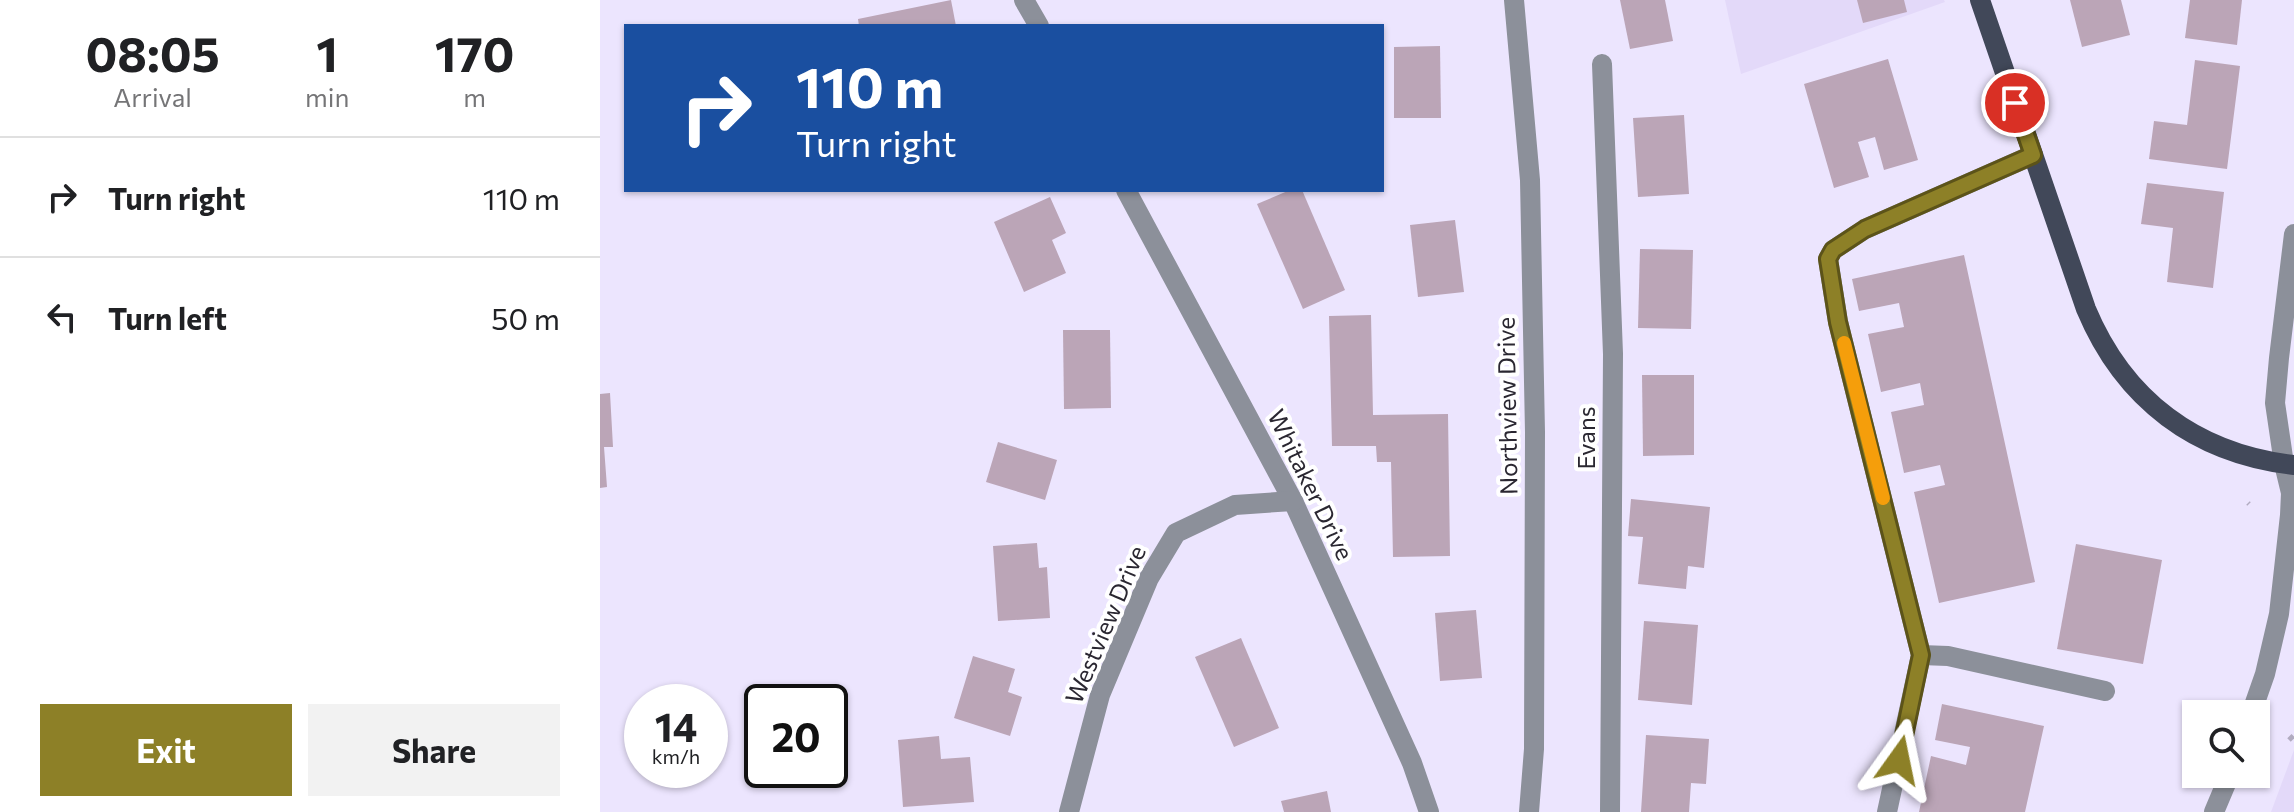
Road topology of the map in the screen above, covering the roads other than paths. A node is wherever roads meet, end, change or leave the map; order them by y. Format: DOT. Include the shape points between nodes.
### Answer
graph roads {
  1 [pos="1024,0"];
  2 [pos="1514,0"];
  3 [pos="1980,0"];
  4 [pos="1038,24"];
  5 [pos="1602,64"];
  6 [pos="2033,155"];
  7 [pos="1127,192"];
  8 [pos="2294,234"];
  9 [pos="2289,464"];
  10 [pos="1293,501"];
  11 [pos="1921,655"];
  12 [pos="2105,691"];
  13 [pos="2256,700"];
  14 [pos="2224,788"];
  15 [pos="1069,812"];
  16 [pos="1429,812"];
  17 [pos="1529,812"];
  18 [pos="1610,812"];
  19 [pos="1887,812"];
  20 [pos="2214,812"];
  1 -- 4 [label="street"];
  2 -- 17 [label="street, Northview Drive" via="1530,180 1535,432 1534,749"];
  3 -- 6 [label="main road"];
  5 -- 18 [label="street, Evans" via="1613,354"];
  6 -- 9 [label="main road" via="2086,309 2113,362 2159,411 2185,430 2227,450"];
  6 -- 11 [label="street" via="1865,229 1828,259 1838,322"];
  7 -- 10 [label="street, Whitaker Drive"];
  8 -- 9 [label="street" via="2275,403"];
  9 -- 13 [label="street" via="2291,504 2279,614"];
  10 -- 15 [label="street, Westview Drive" via="1235,505 1176,533 1149,578 1100,695"];
  10 -- 16 [label="street, Whitaker Drive" via="1412,763"];
  11 -- 12 [label="street" via="1948,656"];
  11 -- 19 [label="street"];
  14 -- 20 [label="street"];
}
